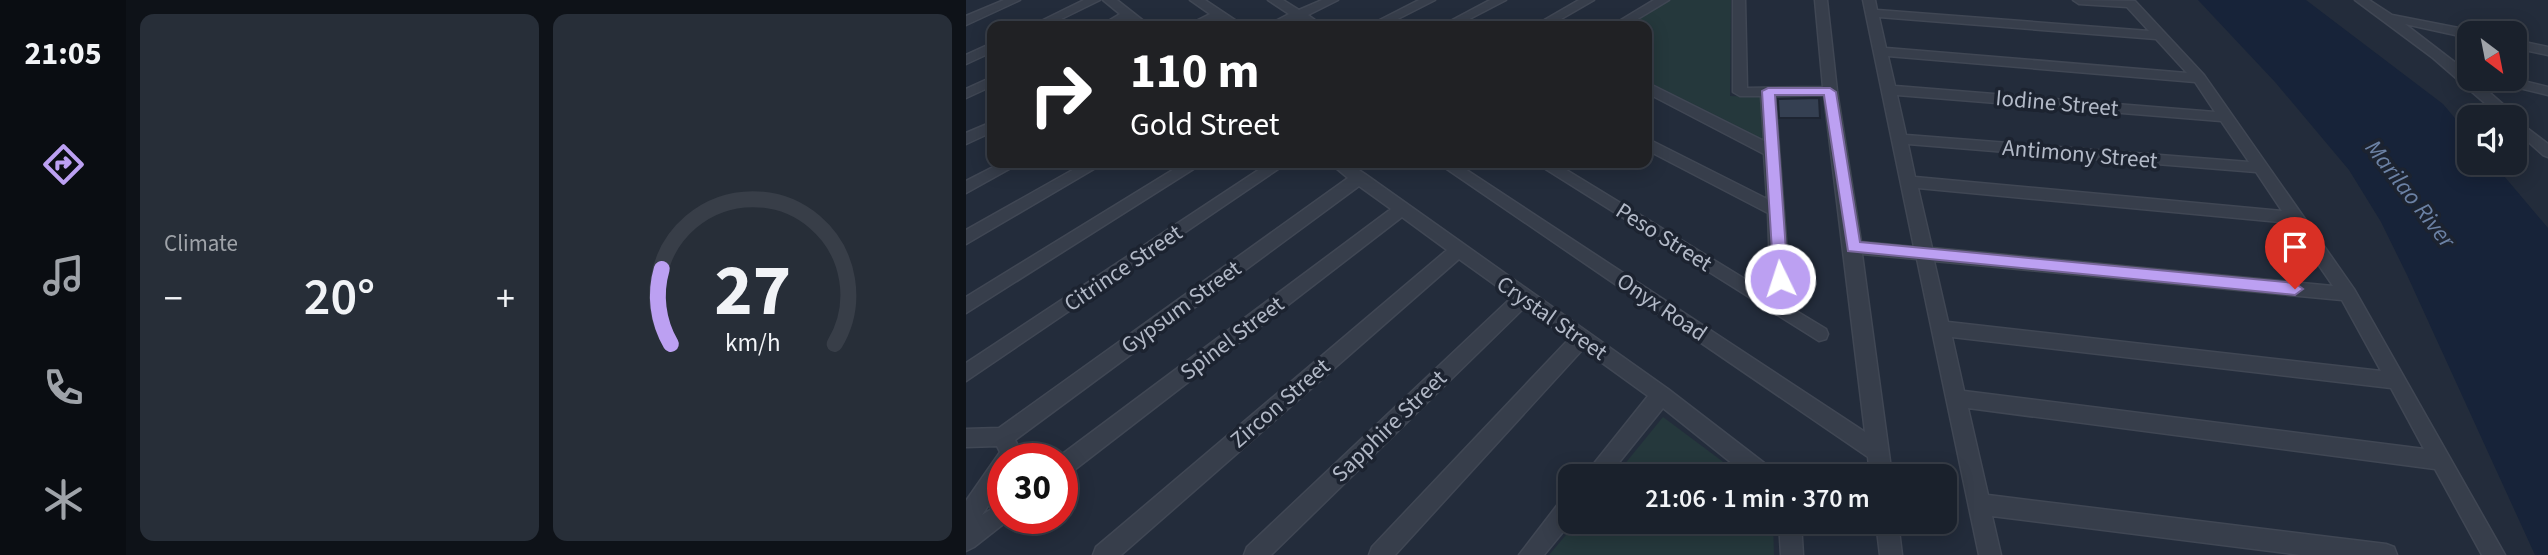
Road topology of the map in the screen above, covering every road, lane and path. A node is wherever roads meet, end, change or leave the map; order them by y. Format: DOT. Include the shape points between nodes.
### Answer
graph roads {
  1 [pos="1014,0"];
  2 [pos="1094,0"];
  3 [pos="1109,0"];
  4 [pos="1196,0"];
  5 [pos="1274,0"];
  6 [pos="1332,0"];
  7 [pos="1429,0"];
  8 [pos="1500,0"];
  9 [pos="1588,0"];
  10 [pos="1663,0"];
  11 [pos="1739,0"];
  12 [pos="1821,0"];
  13 [pos="2080,0"];
  14 [pos="2361,0"];
  15 [pos="1871,7"];
  16 [pos="1220,14"];
  17 [pos="1129,15"];
  18 [pos="1298,15"];
  19 [pos="2388,17"];
  20 [pos="966,21"];
  21 [pos="1048,21"];
  22 [pos="1116,21"];
  23 [pos="1137,21"];
  24 [pos="1204,21"];
  25 [pos="1230,21"];
  26 [pos="1284,21"];
  27 [pos="1308,21"];
  28 [pos="1385,21"];
  29 [pos="1457,21"];
  30 [pos="1549,21"];
  31 [pos="1626,21"];
  32 [pos="2457,31"];
  33 [pos="2162,36"];
  34 [pos="2527,47"];
  35 [pos="987,50"];
  36 [pos="2548,51"];
  37 [pos="1882,52"];
  38 [pos="966,60"];
  39 [pos="2453,67"];
  40 [pos="2457,68"];
  41 [pos="2199,78"];
  42 [pos="987,84"];
  43 [pos="2527,86"];
  44 [pos="1889,90"];
  45 [pos="1652,91"];
  46 [pos="1768,91"];
  47 [pos="2548,91"];
  48 [pos="1830,92"];
  49 [pos="966,94"];
  50 [pos="2496,105"];
  51 [pos="2226,117"];
  52 [pos="987,128"];
  53 [pos="2527,133"];
  54 [pos="966,139"];
  55 [pos="1899,139"];
  56 [pos="1652,147"];
  57 [pos="1773,152"];
  58 [pos="2548,152"];
  59 [pos="1003,168"];
  60 [pos="1087,168"];
  61 [pos="1187,168"];
  62 [pos="1272,168"];
  63 [pos="1345,168"];
  64 [pos="1453,168"];
  65 [pos="1552,168"];
  66 [pos="2262,168"];
  67 [pos="1359,178"];
  68 [pos="1909,183"];
  69 [pos="966,188"];
  70 [pos="1401,209"];
  71 [pos="1775,210"];
  72 [pos="2295,218"];
  73 [pos="966,238"];
  74 [pos="1853,247"];
  75 [pos="1457,251"];
  76 [pos="1923,252"];
  77 [pos="2348,294"];
  78 [pos="1523,298"];
  79 [pos="966,306"];
  80 [pos="1779,308"];
  81 [pos="1940,328"];
  82 [pos="1819,334"];
  83 [pos="1581,339"];
  84 [pos="966,373"];
  85 [pos="2396,381"];
  86 [pos="1661,395"];
  87 [pos="1956,398"];
  88 [pos="1003,437"];
  89 [pos="966,439"];
  90 [pos="1006,443"];
  91 [pos="1878,452"];
  92 [pos="1078,455"];
  93 [pos="2439,460"];
  94 [pos="1605,464"];
  95 [pos="1749,464"];
  96 [pos="1880,464"];
  97 [pos="987,489"];
  98 [pos="1980,504"];
  99 [pos="966,520"];
  100 [pos="1558,521"];
  101 [pos="987,524"];
  102 [pos="1791,534"];
  103 [pos="1888,534"];
  104 [pos="966,540"];
  105 [pos="1104,555"];
  106 [pos="1255,555"];
  107 [pos="1380,555"];
  108 [pos="1530,555"];
  109 [pos="1792,555"];
  110 [pos="1891,555"];
  111 [pos="1990,555"];
  112 [pos="2386,555"];
  113 [pos="2494,555"];
  1 -- 20 [label="street"];
  2 -- 21 [label="street"];
  3 -- 17 [label="street"];
  4 -- 16 [label="street"];
  5 -- 18 [label="street"];
  6 -- 18 [label="street"];
  7 -- 28 [label="street"];
  8 -- 29 [label="street"];
  9 -- 30 [label="street"];
  10 -- 31 [label="street"];
  11 -- 46 [label="street" via="1740,92"];
  12 -- 48 [label="street"];
  13 -- 33 [label="street" via="2131,4"];
  14 -- 19 [label="street"];
  15 -- 33 [label="street"];
  15 -- 37 [label="street"];
  16 -- 24 [label="street"];
  16 -- 25 [label="street"];
  17 -- 22 [label="street"];
  17 -- 23 [label="street"];
  18 -- 26 [label="street"];
  18 -- 27 [label="street"];
  19 -- 32 [label="street"];
  19 -- 39 [label="street"];
  33 -- 41 [label="street"];
  34 -- 36 [label="street"];
  35 -- 38 [label="street"];
  37 -- 41 [label="street"];
  37 -- 44 [label="street"];
  39 -- 40 [label="street"];
  39 -- 50 [label="street"];
  41 -- 51 [label="street"];
  42 -- 49 [label="street"];
  43 -- 47 [label="street"];
  44 -- 51 [label="street, Iodine Street"];
  44 -- 55 [label="street"];
  45 -- 57 [label="street"];
  46 -- 48 [label="street"];
  46 -- 57 [label="street"];
  48 -- 74 [label="street"];
  51 -- 66 [label="street"];
  52 -- 54 [label="street"];
  53 -- 58 [label="street"];
  55 -- 66 [label="street, Antimony Street"];
  55 -- 68 [label="street"];
  56 -- 71 [label="street"];
  57 -- 71 [label="street"];
  59 -- 69 [label="street"];
  60 -- 73 [label="street"];
  61 -- 79 [label="street"];
  62 -- 84 [label="street, Citrince Street"];
  63 -- 67 [label="street, Crystal Street"];
  64 -- 91 [label="street, Onyx Road"];
  65 -- 80 [label="street, Peso Street"];
  66 -- 72 [label="street"];
  67 -- 70 [label="street, Crystal Street"];
  67 -- 88 [label="street, Gypsum Street"];
  68 -- 72 [label="street"];
  68 -- 76 [label="street"];
  70 -- 75 [label="street, Crystal Street"];
  70 -- 92 [label="street, Spinel Street"];
  71 -- 80 [label="street"];
  72 -- 77 [label="street"];
  74 -- 76 [label="street"];
  74 -- 91 [label="street"];
  75 -- 78 [label="street, Crystal Street"];
  75 -- 105 [label="street, Zircon Street"];
  76 -- 77 [label="street"];
  76 -- 81 [label="street"];
  77 -- 85 [label="street"];
  78 -- 83 [label="street, Crystal Street"];
  78 -- 106 [label="street, Sapphire Street"];
  80 -- 82 [label="street, Peso Street"];
  81 -- 85 [label="street"];
  81 -- 87 [label="street"];
  83 -- 86 [label="street, Crystal Street"];
  83 -- 107 [label="street"];
  85 -- 93 [label="street"];
  86 -- 94 [label="street"];
  86 -- 95 [label="street, Crystal Street"];
  87 -- 93 [label="street"];
  87 -- 98 [label="street"];
  88 -- 89 [label="street"];
  88 -- 90 [label="street"];
  91 -- 96 [label="street"];
  93 -- 113 [label="street"];
  97 -- 99 [label="street"];
  98 -- 111 [label="street"];
  98 -- 112 [label="street"];
  100 -- 108 [label="street"];
  101 -- 104 [label="street"];
  102 -- 109 [label="street"];
  103 -- 110 [label="street"];
}
